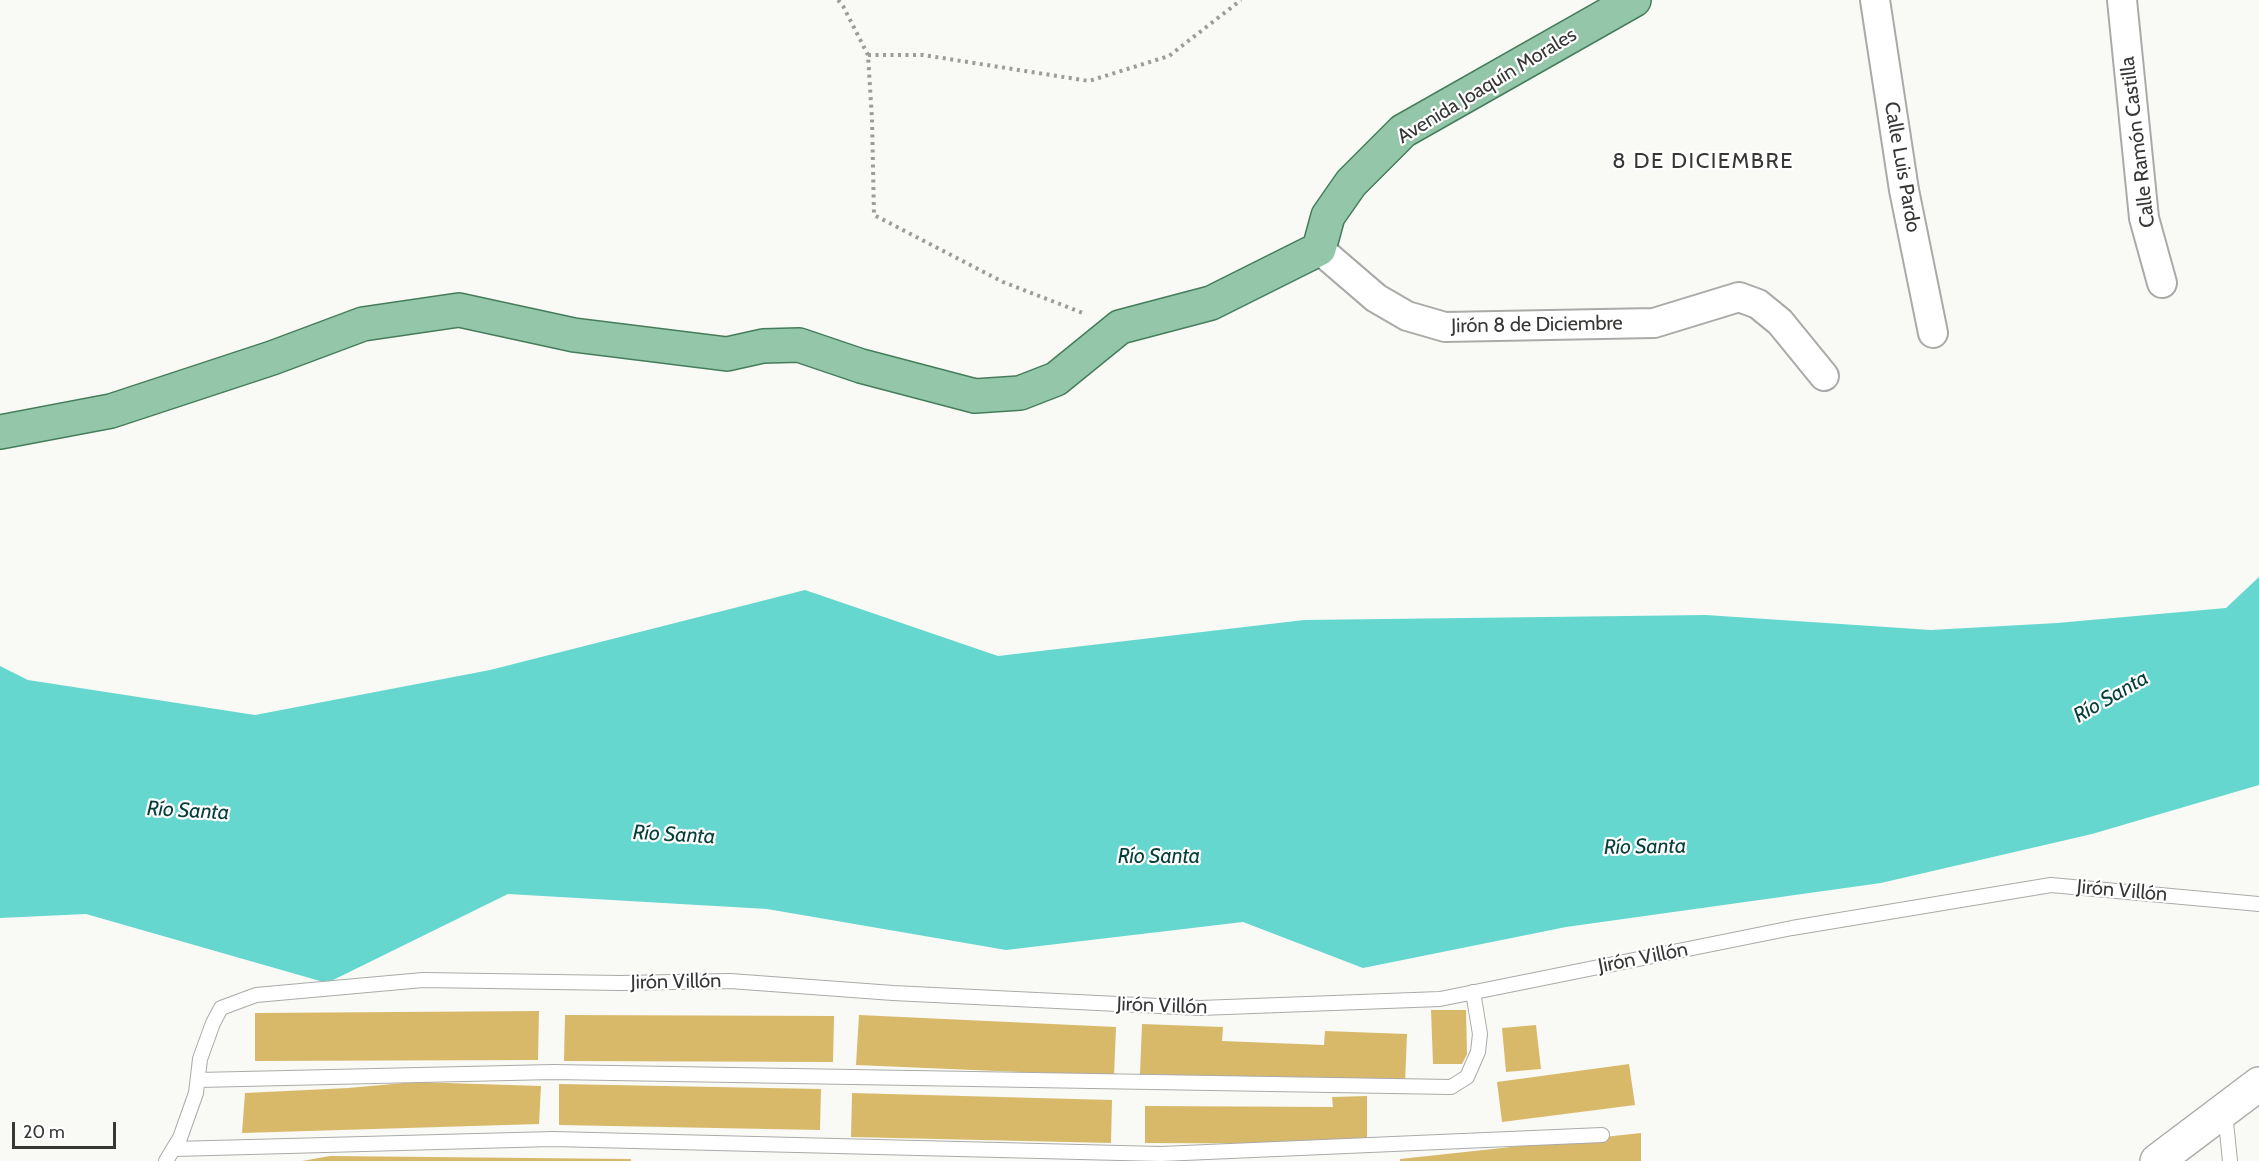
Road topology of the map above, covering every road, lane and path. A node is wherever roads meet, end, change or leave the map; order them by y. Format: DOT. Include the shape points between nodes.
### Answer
graph roads {
  1 [pos="838,0"];
  2 [pos="1241,0"];
  3 [pos="1634,0"];
  4 [pos="1875,0"];
  5 [pos="2122,0"];
  6 [pos="868,55"];
  7 [pos="1318,249"];
  8 [pos="2162,283"];
  9 [pos="1120,327"];
  10 [pos="1933,333"];
  11 [pos="1824,376"];
  12 [pos="0,432"];
  13 [pos="2259,904"];
  14 [pos="1473,992"];
  15 [pos="198,1080"];
  16 [pos="2259,1084"];
  17 [pos="2225,1110"];
  18 [pos="1602,1135"];
  19 [pos="174,1149"];
  20 [pos="165,1161"];
  21 [pos="2157,1161"];
  22 [pos="2229,1161"];
  1 -- 6 [label="path"];
  2 -- 6 [label="path" via="1169,56 1089,81 923,55"];
  3 -- 7 [label="main road, Avenida Joaquín Morales" via="1403,131 1351,183 1328,216"];
  4 -- 10 [label="street, Calle Luis Pardo" via="1904,190"];
  5 -- 8 [label="street, Calle Ramón Castilla" via="2144,218"];
  6 -- 9 [label="path" via="874,215 1003,282"];
  7 -- 9 [label="main road" via="1211,303"];
  7 -- 11 [label="street, Jirón 8 de Diciembre" via="1376,298 1407,316 1445,327 1654,323 1739,297 1758,304 1779,322"];
  9 -- 12 [label="main road" via="1056,379 1020,393 975,396 799,345 764,346 727,354 574,335 459,310 363,324 111,411"];
  13 -- 14 [label="lane, Jirón Villón" via="2052,885 1792,928"];
  14 -- 15 [label="lane, Jirón Villón" via="1440,999 1200,1008 730,981 423,980 255,995 221,1008 200,1059"];
  14 -- 15 [label="lane" via="1480,1034 1478,1052 1467,1077 1450,1087 553,1072"];
  15 -- 19 [label="lane, Jirón Villón"];
  16 -- 17 [label="street"];
  17 -- 21 [label="street"];
  17 -- 22 [label="lane"];
  18 -- 19 [label="lane" via="1161,1154 553,1139"];
  19 -- 20 [label="lane, Jirón Villón"];
}
